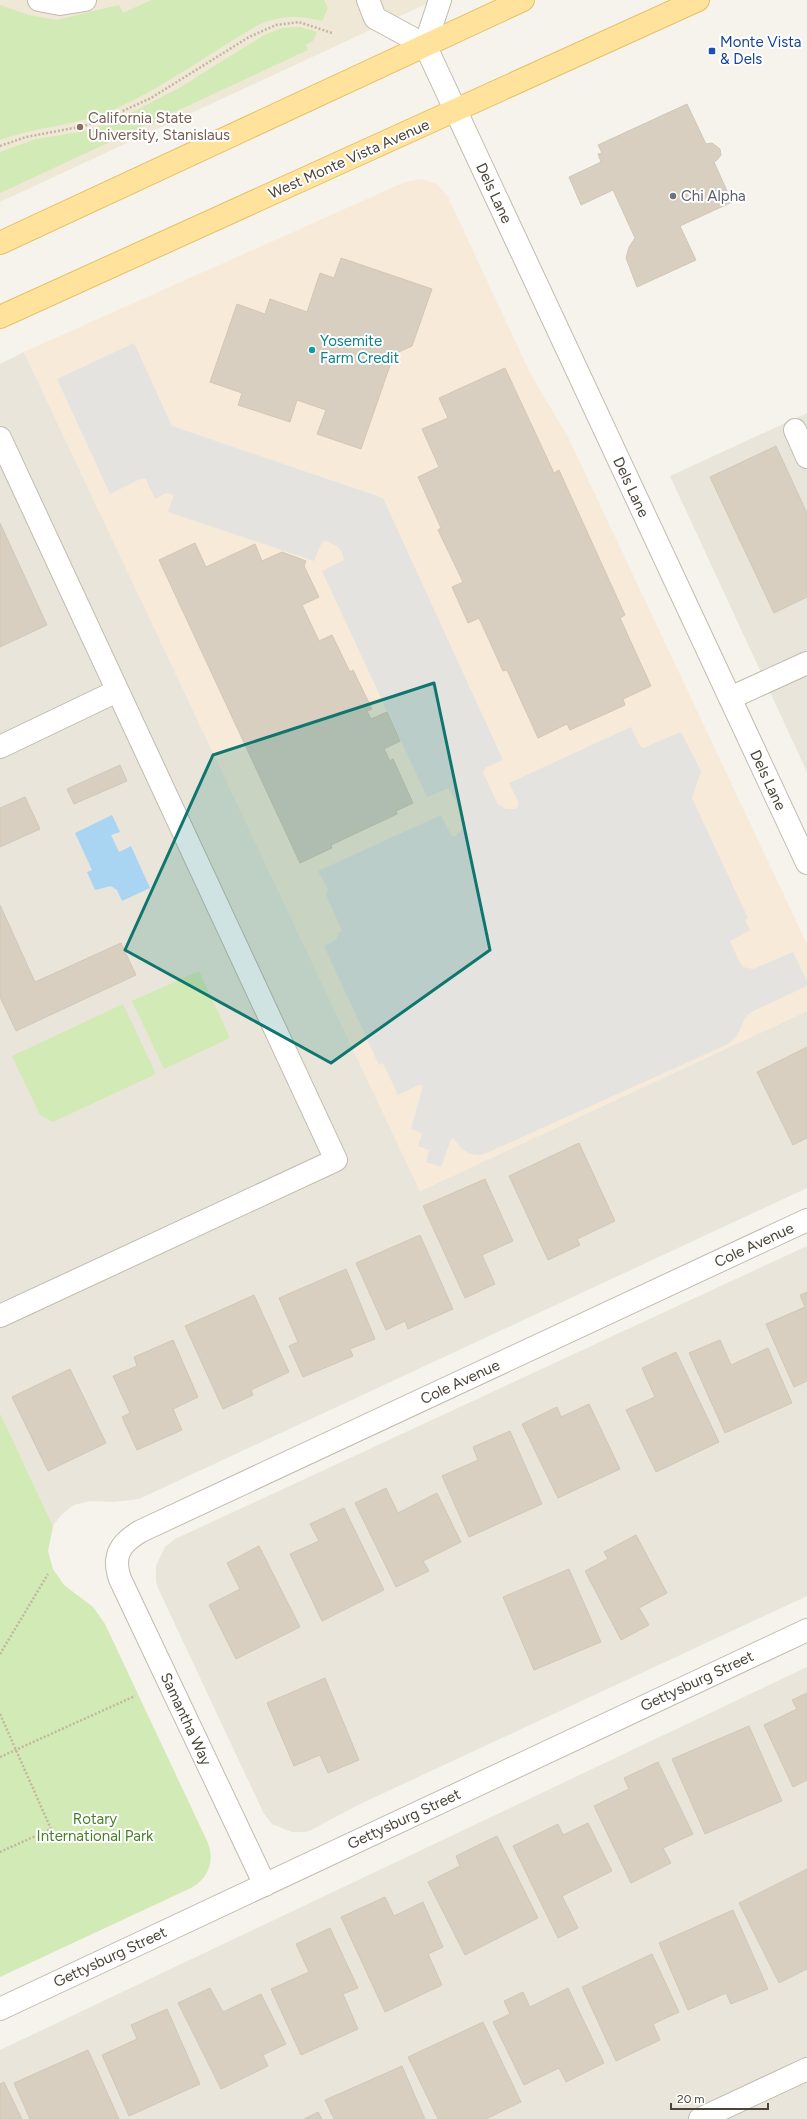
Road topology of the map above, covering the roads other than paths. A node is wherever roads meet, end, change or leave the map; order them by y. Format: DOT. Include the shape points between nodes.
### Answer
graph roads {
  1 [pos="39,0"];
  2 [pos="85,0"];
  3 [pos="368,0"];
  4 [pos="440,0"];
  5 [pos="523,0"];
  6 [pos="698,0"];
  7 [pos="425,45"];
  8 [pos="455,110"];
  9 [pos="0,243"];
  10 [pos="0,317"];
  11 [pos="795,430"];
  12 [pos="0,438"];
  13 [pos="807,457"];
  14 [pos="807,662"];
  15 [pos="117,691"];
  16 [pos="730,698"];
  17 [pos="0,746"];
  18 [pos="807,862"];
  19 [pos="807,1220"];
  20 [pos="0,1316"];
  21 [pos="118,1551"];
  22 [pos="807,1630"];
  23 [pos="265,1885"];
  24 [pos="0,2009"];
  25 [pos="807,2069"];
  26 [pos="700,2119"];
  1 -- 2 [label="street" via="60,4"];
  3 -- 7 [label="street" via="375,18"];
  4 -- 7 [label="street"];
  5 -- 7 [label="main road"];
  6 -- 8 [label="main road, West Monte Vista Avenue"];
  7 -- 8 [label="street, Dels Lane"];
  7 -- 9 [label="main road"];
  8 -- 10 [label="main road, West Monte Vista Avenue"];
  8 -- 16 [label="street, Dels Lane"];
  11 -- 13 [label="street"];
  12 -- 15 [label="street"];
  14 -- 16 [label="street"];
  15 -- 17 [label="street"];
  15 -- 20 [label="street" via="336,1160"];
  16 -- 18 [label="street, Dels Lane"];
  19 -- 21 [label="street, Cole Avenue" via="141,1531"];
  21 -- 23 [label="street, Samantha Way" via="116,1564 120,1579"];
  22 -- 23 [label="street, Gettysburg Street"];
  23 -- 24 [label="street, Gettysburg Street"];
  25 -- 26 [label="street"];
}
